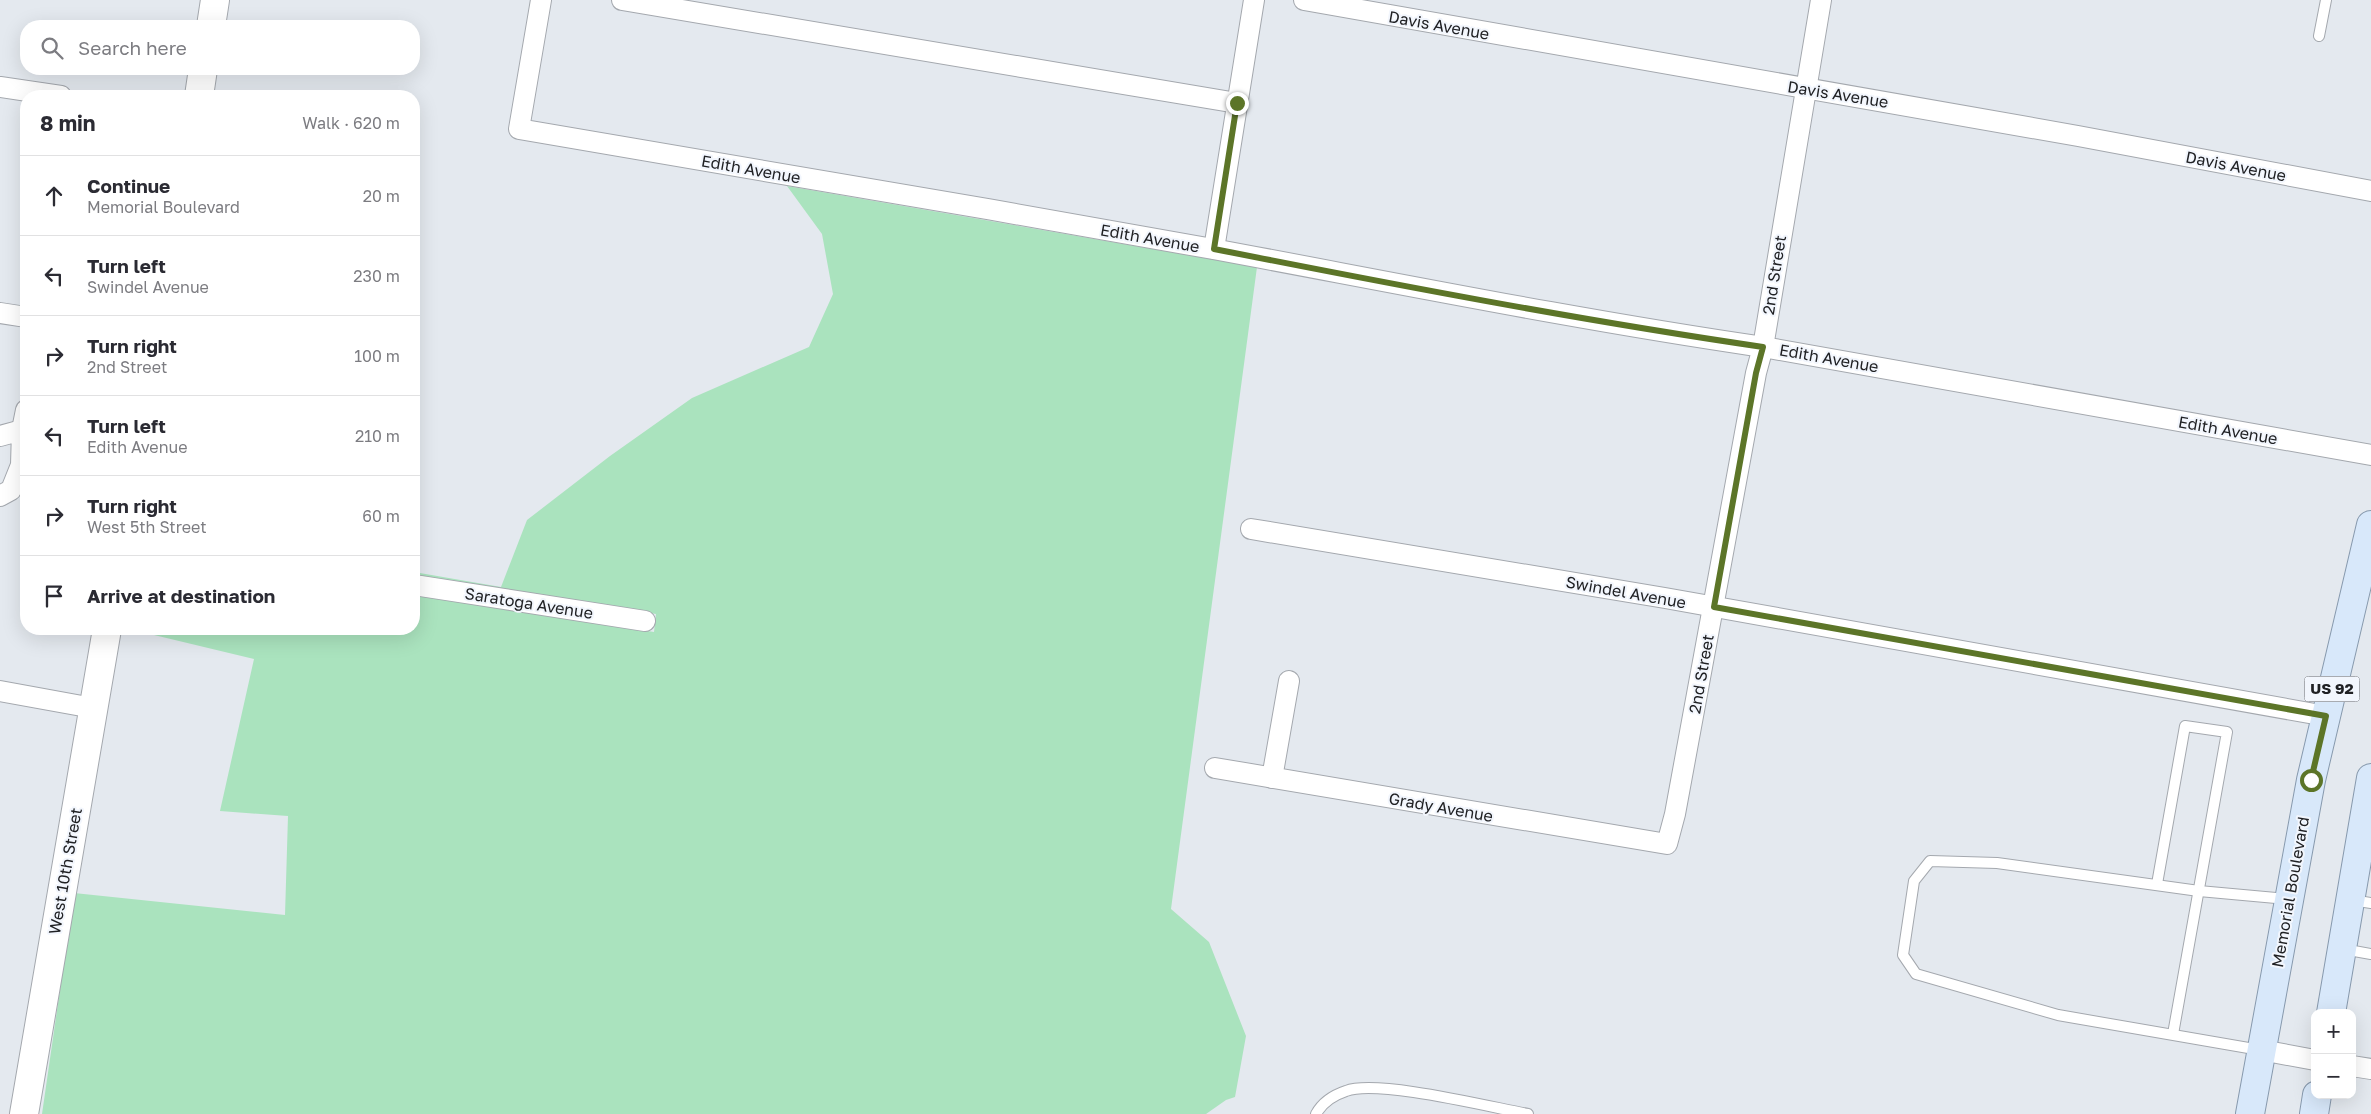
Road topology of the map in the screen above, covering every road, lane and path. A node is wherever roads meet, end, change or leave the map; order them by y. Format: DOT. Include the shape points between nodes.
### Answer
graph roads {
  1 [pos="215,0"];
  2 [pos="541,0"];
  3 [pos="622,0"];
  4 [pos="1254,0"];
  5 [pos="1304,0"];
  6 [pos="1821,0"];
  7 [pos="2326,0"];
  8 [pos="212,20"];
  9 [pos="2319,36"];
  10 [pos="202,75"];
  11 [pos="0,86"];
  12 [pos="24,90"];
  13 [pos="200,90"];
  14 [pos="1807,90"];
  15 [pos="1237,103"];
  16 [pos="2371,191"];
  17 [pos="1214,249"];
  18 [pos="0,313"];
  19 [pos="20,316"];
  20 [pos="1763,347"];
  21 [pos="20,431"];
  22 [pos="0,436"];
  23 [pos="2371,455"];
  24 [pos="20,468"];
  25 [pos="0,496"];
  26 [pos="2371,525"];
  27 [pos="1251,529"];
  28 [pos="420,586"];
  29 [pos="1714,607"];
  30 [pos="645,621"];
  31 [pos="106,635"];
  32 [pos="1289,681"];
  33 [pos="0,691"];
  34 [pos="93,708"];
  35 [pos="2326,716"];
  36 [pos="1216,768"];
  37 [pos="1272,778"];
  38 [pos="2371,778"];
  39 [pos="1667,844"];
  40 [pos="2365,849"];
  41 [pos="2156,884"];
  42 [pos="2200,891"];
  43 [pos="2288,899"];
  44 [pos="2361,901"];
  45 [pos="2342,949"];
  46 [pos="2371,954"];
  47 [pos="2332,1009"];
  48 [pos="2173,1034"];
  49 [pos="2261,1050"];
  50 [pos="2311,1059"];
  51 [pos="2356,1067"];
  52 [pos="2371,1069"];
  53 [pos="2316,1099"];
  54 [pos="24,1114"];
  55 [pos="1316,1114"];
  56 [pos="1528,1114"];
  57 [pos="2250,1114"];
  58 [pos="2314,1114"];
  1 -- 8 [label="street"];
  2 -- 17 [label="street, Edith Avenue" via="519,129"];
  3 -- 15 [label="street"];
  4 -- 15 [label="street"];
  5 -- 14 [label="street, Davis Avenue"];
  6 -- 14 [label="street, 2nd Street"];
  7 -- 9 [label="lane"];
  10 -- 13 [label="street"];
  11 -- 12 [label="street"];
  14 -- 16 [label="street, Davis Avenue" via="2039,129"];
  14 -- 20 [label="street, 2nd Street"];
  15 -- 17 [label="street"];
  17 -- 20 [label="street, Edith Avenue"];
  18 -- 19 [label="street"];
  20 -- 23 [label="street, Edith Avenue"];
  20 -- 29 [label="street, 2nd Street"];
  21 -- 22 [label="street"];
  24 -- 25 [label="street" via="11,490"];
  26 -- 35 [label="main road, Memorial Boulevard / US 92"];
  27 -- 29 [label="street, Swindel Avenue"];
  28 -- 30 [label="street, Saratoga Avenue"];
  29 -- 35 [label="street, Swindel Avenue"];
  29 -- 39 [label="street, 2nd Street" via="1676,814"];
  31 -- 34 [label="street, West 10th Street"];
  32 -- 37 [label="street"];
  33 -- 34 [label="street"];
  34 -- 54 [label="street, West 10th Street"];
  35 -- 43 [label="main road, Memorial Boulevard / US 92"];
  36 -- 37 [label="street, Grady Avenue"];
  37 -- 39 [label="street, Grady Avenue"];
  38 -- 40 [label="main road"];
  40 -- 44 [label="main road"];
  41 -- 42 [label="lane"];
  41 -- 42 [label="lane" via="2185,726 2227,732"];
  41 -- 48 [label="lane" via="1997,863 1930,861 1914,881 1903,955 1916,974 2058,1015"];
  42 -- 43 [label="lane"];
  42 -- 48 [label="lane"];
  43 -- 49 [label="main road, Memorial Boulevard / US 92"];
  44 -- 45 [label="main road"];
  45 -- 46 [label="lane"];
  45 -- 47 [label="main road"];
  48 -- 49 [label="lane"];
  49 -- 50 [label="street"];
  49 -- 57 [label="main road, Memorial Boulevard / US 92"];
  51 -- 52 [label="street"];
  53 -- 58 [label="main road"];
  55 -- 56 [label="lane" via="1322,1104 1346,1090 1377,1087"];
}
